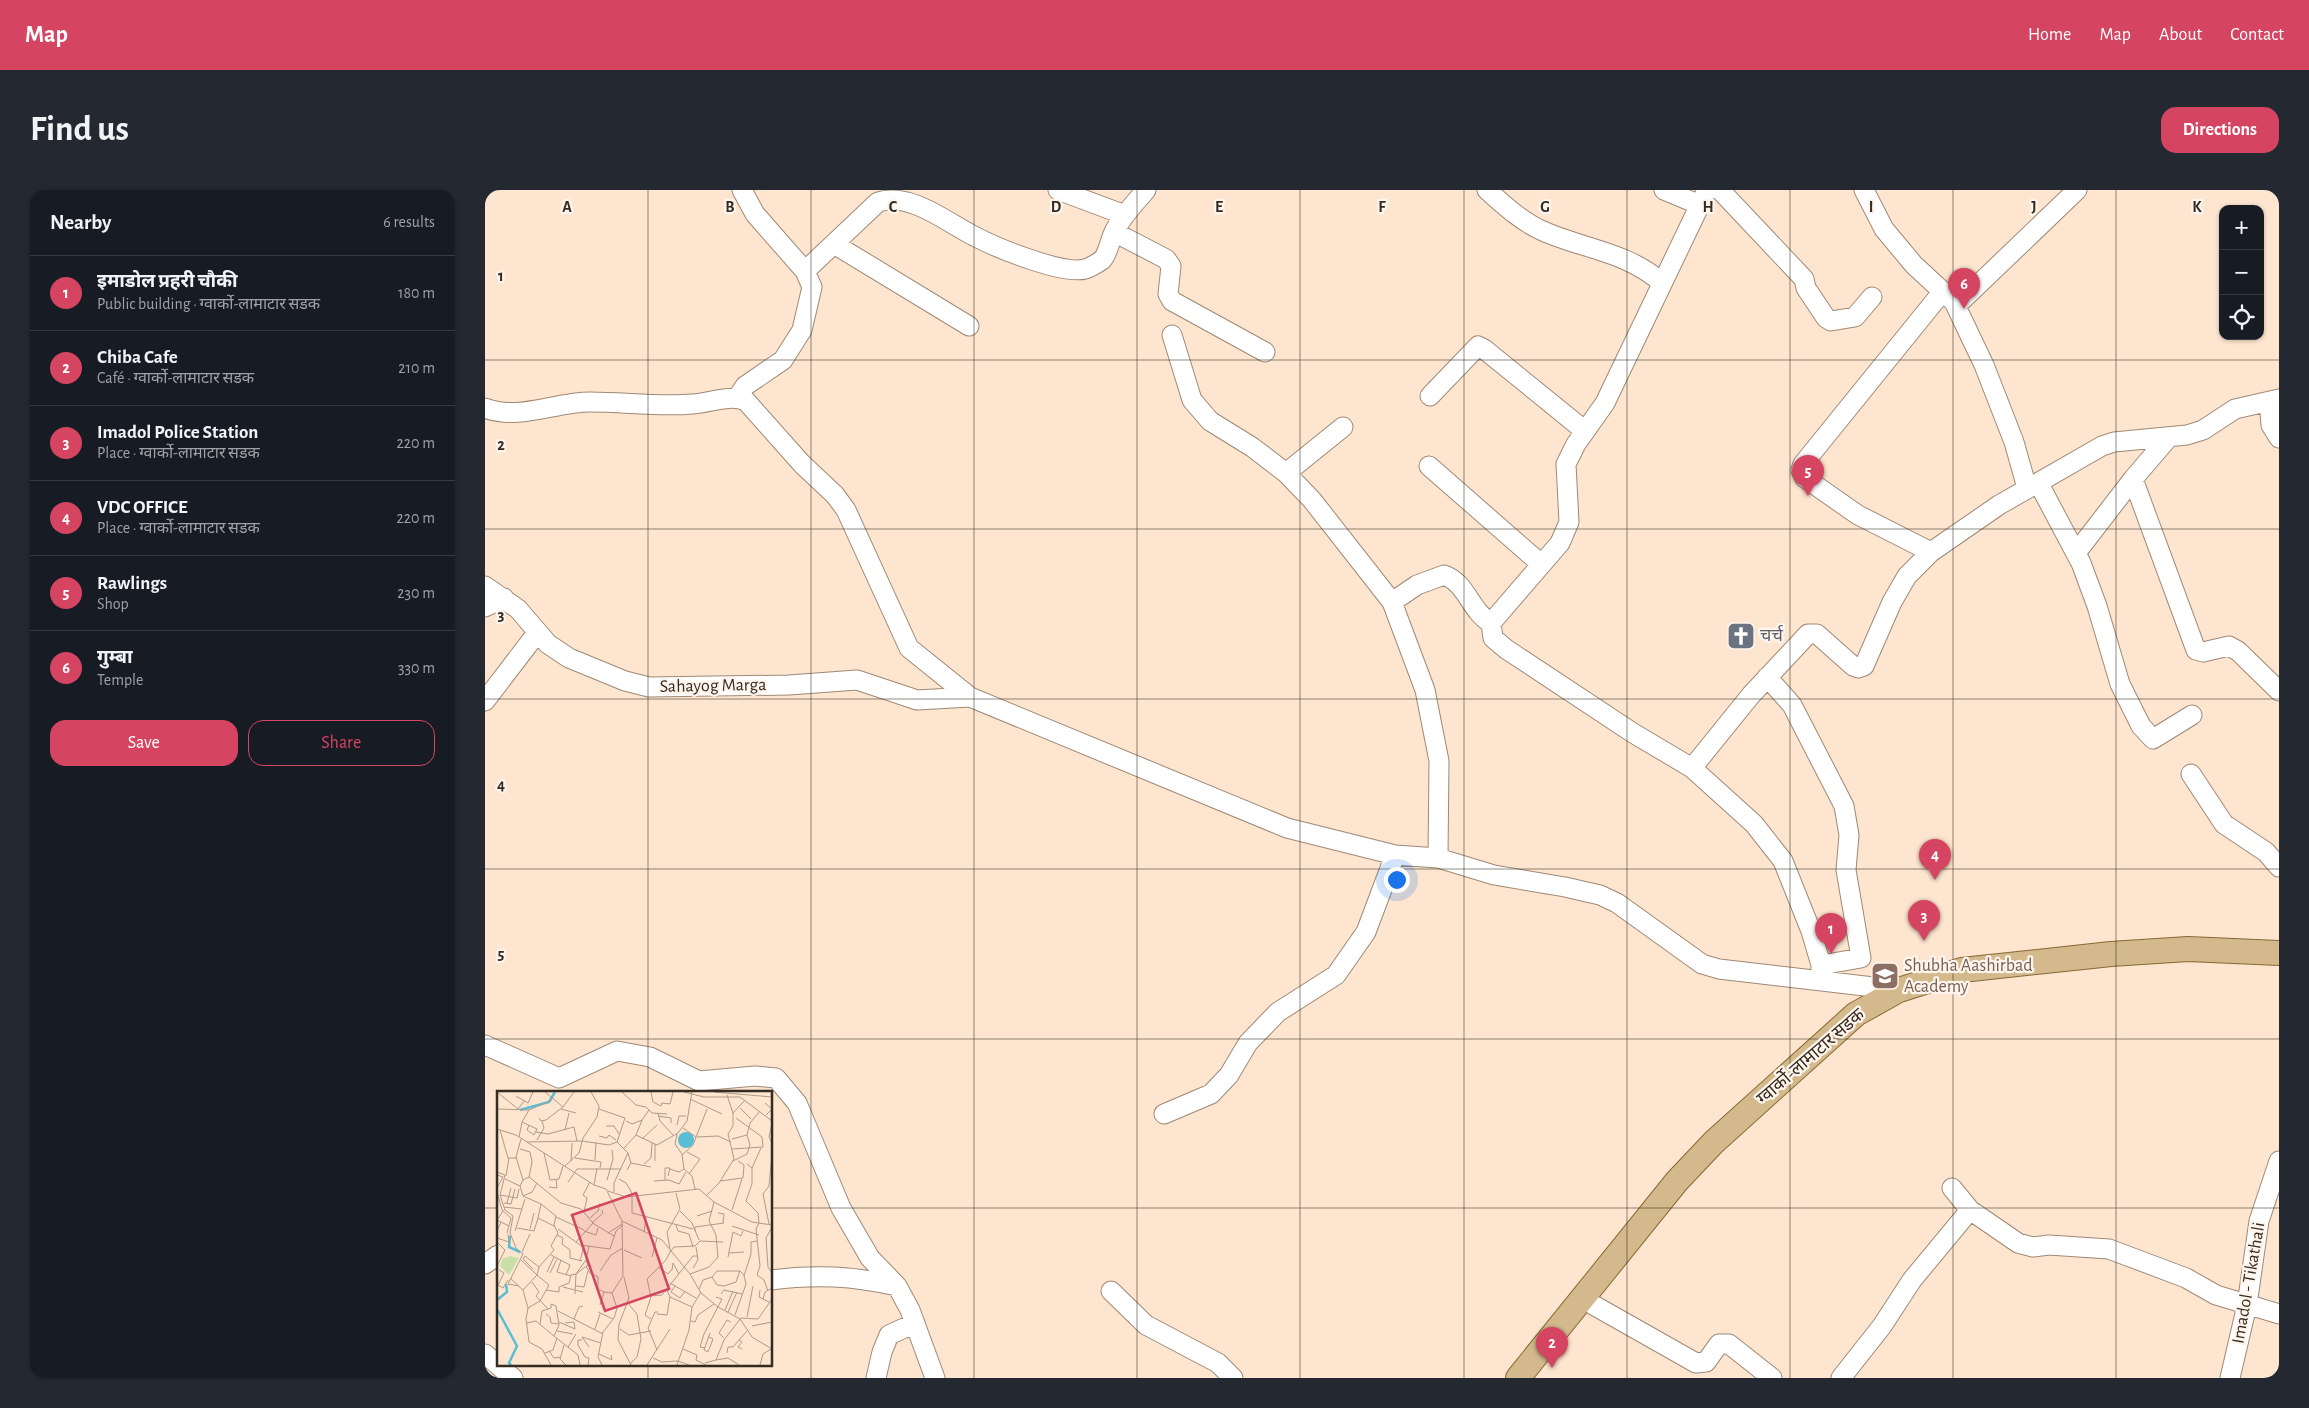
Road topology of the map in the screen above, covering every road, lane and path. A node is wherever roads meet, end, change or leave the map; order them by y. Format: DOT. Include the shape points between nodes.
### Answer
graph roads {
  1 [pos="742,190"];
  2 [pos="1058,190"];
  3 [pos="1146,190"];
  4 [pos="1487,190"];
  5 [pos="1663,190"];
  6 [pos="1720,190"];
  7 [pos="1864,190"];
  8 [pos="2077,190"];
  9 [pos="1704,198"];
  10 [pos="1125,214"];
  11 [pos="1114,232"];
  12 [pos="834,244"];
  13 [pos="805,271"];
  14 [pos="1662,283"];
  15 [pos="1943,291"];
  16 [pos="1872,297"];
  17 [pos="1956,306"];
  18 [pos="969,326"];
  19 [pos="1172,335"];
  20 [pos="1265,352"];
  21 [pos="1430,396"];
  22 [pos="737,398"];
  23 [pos="2274,401"];
  24 [pos="485,408"];
  25 [pos="1343,428"];
  26 [pos="1585,431"];
  27 [pos="2169,437"];
  28 [pos="2279,438"];
  29 [pos="1429,466"];
  30 [pos="1285,472"];
  31 [pos="2133,479"];
  32 [pos="2033,486"];
  33 [pos="1931,552"];
  34 [pos="2076,553"];
  35 [pos="1541,564"];
  36 [pos="485,586"];
  37 [pos="504,598"];
  38 [pos="1392,602"];
  39 [pos="485,606"];
  40 [pos="1491,623"];
  41 [pos="537,633"];
  42 [pos="1767,677"];
  43 [pos="2279,691"];
  44 [pos="971,697"];
  45 [pos="485,700"];
  46 [pos="2192,715"];
  47 [pos="1692,768"];
  48 [pos="2191,774"];
  49 [pos="1395,855"];
  50 [pos="1437,858"];
  51 [pos="2279,867"];
  52 [pos="2279,953"];
  53 [pos="1821,972"];
  54 [pos="1899,990"];
  55 [pos="485,1045"];
  56 [pos="1163,1114"];
  57 [pos="2279,1161"];
  58 [pos="1952,1188"];
  59 [pos="1970,1210"];
  60 [pos="497,1256"];
  61 [pos="485,1264"];
  62 [pos="773,1280"];
  63 [pos="897,1286"];
  64 [pos="1111,1291"];
  65 [pos="1581,1298"];
  66 [pos="2247,1305"];
  67 [pos="2279,1314"];
  68 [pos="915,1323"];
  69 [pos="485,1354"];
  70 [pos="497,1364"];
  71 [pos="499,1366"];
  72 [pos="513,1378"];
  73 [pos="876,1378"];
  74 [pos="935,1378"];
  75 [pos="1233,1378"];
  76 [pos="1517,1378"];
  77 [pos="1772,1378"];
  78 [pos="1841,1378"];
  79 [pos="2230,1378"];
  1 -- 13 [label="street" via="755,214"];
  2 -- 10 [label="street"];
  3 -- 10 [label="street"];
  4 -- 14 [label="street" via="1542,231 1622,258 1651,273"];
  5 -- 9 [label="street"];
  6 -- 16 [label="street" via="1804,279 1806,288 1826,318 1836,322 1855,317"];
  7 -- 15 [label="street" via="1883,230"];
  8 -- 17 [label="street"];
  9 -- 14 [label="street"];
  10 -- 11 [label="street"];
  11 -- 12 [label="street" via="1103,259 1085,269 1070,269 1004,249 976,238 909,202 890,199 878,202"];
  11 -- 20 [label="street" via="1166,259 1171,266 1168,294 1172,301"];
  12 -- 13 [label="street"];
  12 -- 18 [label="street"];
  13 -- 22 [label="street" via="812,288 803,330 783,360 745,386"];
  14 -- 26 [label="street" via="1605,403"];
  15 -- 17 [label="street"];
  15 -- 33 [label="street" via="1801,470 1805,478 1858,515"];
  17 -- 32 [label="street" via="1984,365"];
  19 -- 30 [label="street" via="1192,400 1210,421"];
  21 -- 26 [label="street" via="1478,346"];
  22 -- 24 [label="street" via="654,406 588,402 519,413 495,412"];
  22 -- 44 [label="street" via="746,401 802,464 835,495 909,648"];
  23 -- 27 [label="street" via="2235,409 2203,430"];
  23 -- 28 [label="street" via="2271,425"];
  25 -- 30 [label="street"];
  26 -- 35 [label="street" via="1566,464 1569,522 1560,543"];
  27 -- 31 [label="street"];
  27 -- 32 [label="street" via="2102,446"];
  29 -- 35 [label="street"];
  30 -- 38 [label="street" via="1312,500"];
  31 -- 34 [label="street"];
  31 -- 43 [label="street" via="2196,650 2203,652 2229,646"];
  32 -- 33 [label="street"];
  32 -- 34 [label="street"];
  33 -- 42 [label="street" via="1907,576 1864,666 1853,666 1813,633 1803,638"];
  34 -- 46 [label="street" via="2097,606 2120,684 2141,726 2153,739"];
  35 -- 40 [label="street"];
  36 -- 37 [label="street, Sahayog Marga"];
  37 -- 39 [label="street"];
  37 -- 41 [label="street, Sahayog Marga"];
  38 -- 40 [label="street" via="1417,585 1444,575 1463,589 1479,616"];
  38 -- 50 [label="street" via="1425,690 1439,761"];
  40 -- 47 [label="street" via="1493,638 1506,649"];
  41 -- 44 [label="street, Sahayog Marga" via="569,658 625,681 649,687 857,680 917,700"];
  41 -- 45 [label="street"];
  42 -- 47 [label="street"];
  42 -- 53 [label="street" via="1792,705 1845,806 1849,835 1846,870 1861,958"];
  44 -- 49 [label="street" via="1287,828"];
  47 -- 53 [label="street" via="1754,824 1783,861 1811,931"];
  48 -- 51 [label="street" via="2224,824 2266,852"];
  49 -- 50 [label="street"];
  49 -- 56 [label="street" via="1365,932 1336,975 1278,1012 1248,1043 1229,1075 1211,1094"];
  50 -- 53 [label="street" via="1494,875 1600,895 1617,903 1702,964 1719,969"];
  52 -- 54 [label="main road, ग्वार्को-लामाटार सडक" via="2188,949 2111,954 1962,970"];
  53 -- 54 [label="street"];
  54 -- 65 [label="main road, ग्वार्को-लामाटार सडक" via="1856,1014 1714,1142 1677,1181"];
  55 -- 63 [label="street" via="559,1078 617,1051 649,1057 699,1081 755,1076 776,1078 797,1103 841,1208 870,1258"];
  57 -- 66 [label="street, Imadol - Tikathali" via="2259,1221"];
  58 -- 59 [label="street"];
  59 -- 66 [label="street" via="2024,1245 2109,1249"];
  59 -- 78 [label="street" via="1912,1280 1883,1326"];
  60 -- 61 [label="street"];
  62 -- 63 [label="street" via="846,1276"];
  63 -- 68 [label="street"];
  64 -- 75 [label="street" via="1146,1325 1218,1362"];
  65 -- 76 [label="main road, ग्वार्को-लामाटार सडक"];
  65 -- 77 [label="street" via="1696,1363 1706,1362 1719,1344 1724,1343"];
  66 -- 67 [label="street"];
  66 -- 79 [label="street, Imadol - Tikathali"];
  68 -- 73 [label="street" via="889,1336"];
  68 -- 74 [label="street"];
  69 -- 70 [label="street"];
  71 -- 72 [label="street"];
}
